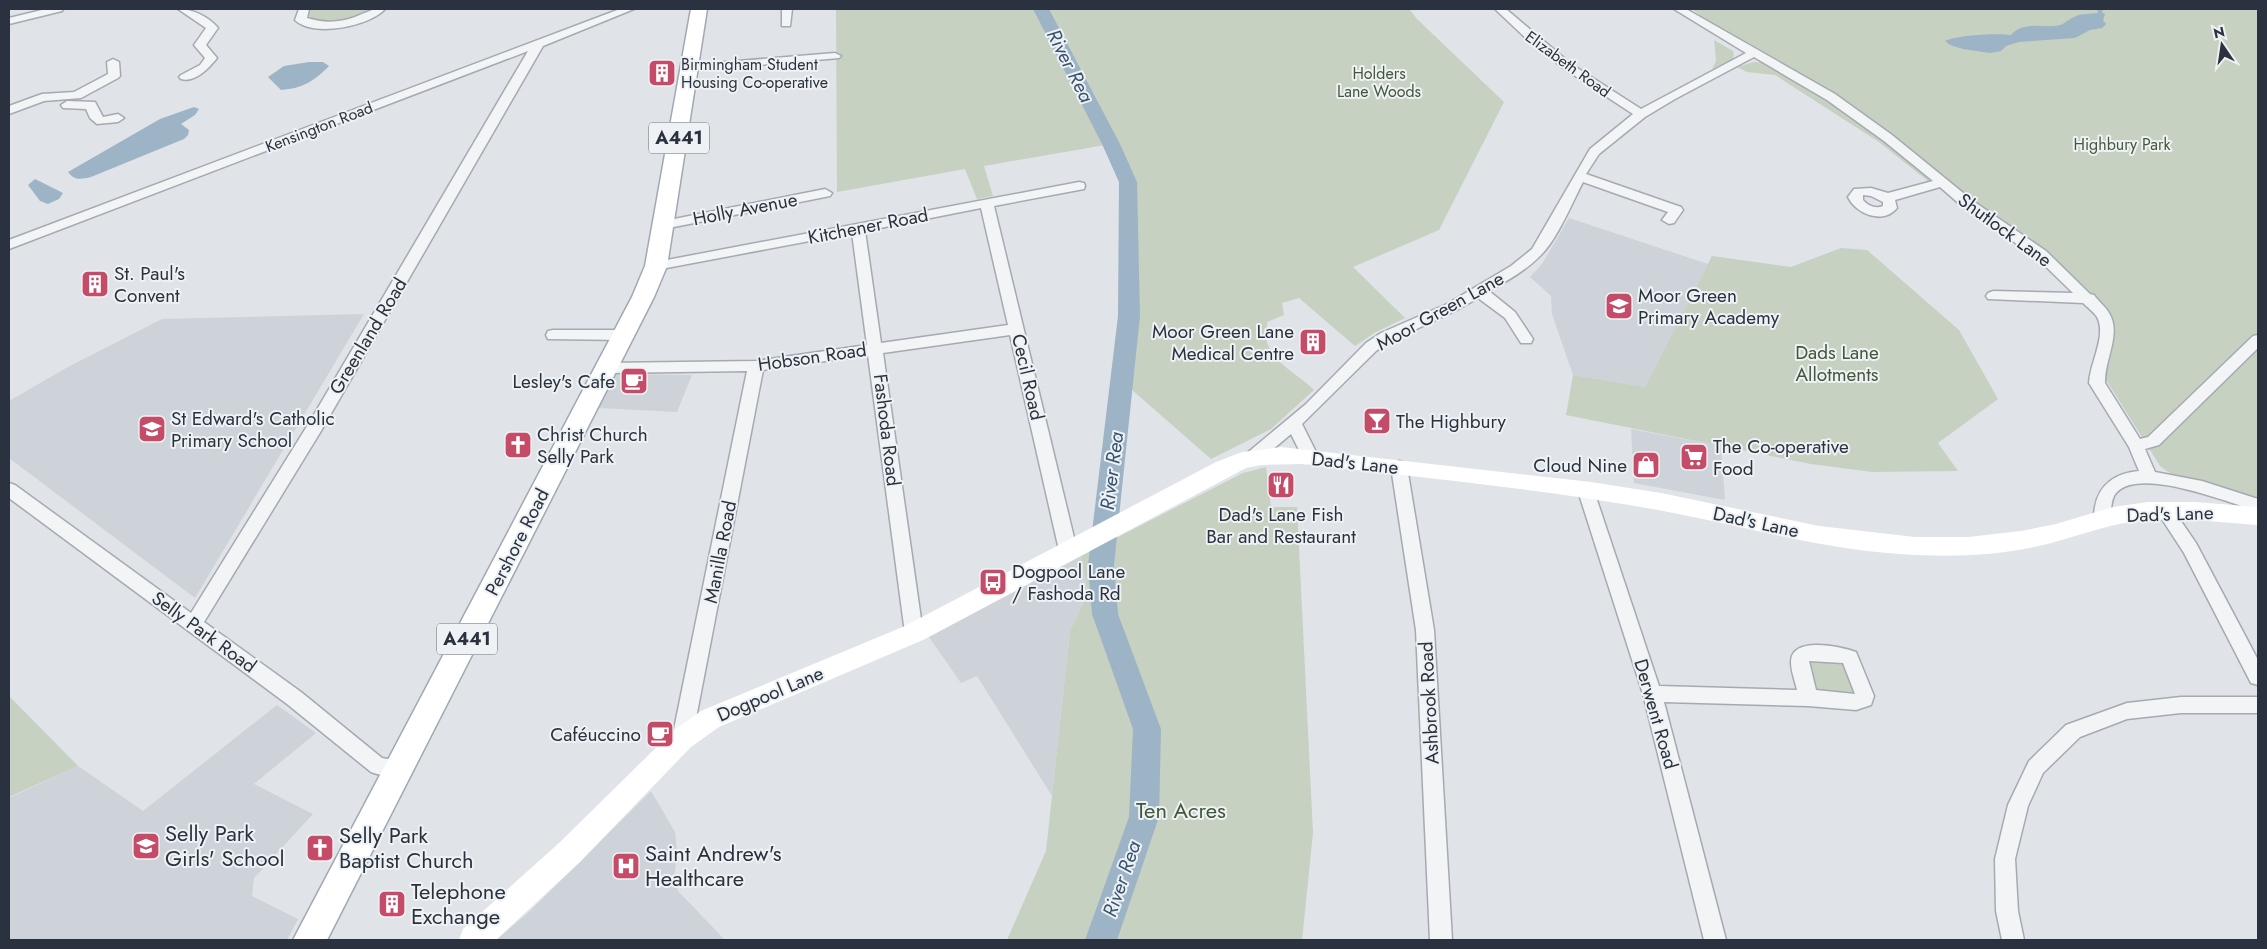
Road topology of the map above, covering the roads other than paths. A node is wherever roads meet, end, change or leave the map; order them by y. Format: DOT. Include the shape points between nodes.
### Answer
graph roads {
  1 [pos="12,9"];
  2 [pos="58,9"];
  3 [pos="183,9"];
  4 [pos="304,9"];
  5 [pos="380,9"];
  6 [pos="629,9"];
  7 [pos="699,9"];
  8 [pos="787,9"];
  9 [pos="1500,9"];
  10 [pos="1679,9"];
  11 [pos="1688,9"];
  12 [pos="9,13"];
  13 [pos="1696,18"];
  14 [pos="9,21"];
  15 [pos="786,24"];
  16 [pos="538,44"];
  17 [pos="1754,52"];
  18 [pos="835,56"];
  19 [pos="113,62"];
  20 [pos="690,68"];
  21 [pos="185,77"];
  22 [pos="51,98"];
  23 [pos="9,110"];
  24 [pos="1641,114"];
  25 [pos="118,118"];
  26 [pos="1579,176"];
  27 [pos="1941,183"];
  28 [pos="1080,186"];
  29 [pos="825,193"];
  30 [pos="1886,198"];
  31 [pos="987,204"];
  32 [pos="1669,220"];
  33 [pos="664,224"];
  34 [pos="858,228"];
  35 [pos="9,244"];
  36 [pos="656,266"];
  37 [pos="1479,291"];
  38 [pos="1994,296"];
  39 [pos="2089,298"];
  40 [pos="1017,329"];
  41 [pos="625,335"];
  42 [pos="550,337"];
  43 [pos="1526,340"];
  44 [pos="2258,340"];
  45 [pos="876,348"];
  46 [pos="756,366"];
  47 [pos="607,368"];
  48 [pos="1294,424"];
  49 [pos="2136,446"];
  50 [pos="1252,458"];
  51 [pos="1310,458"];
  52 [pos="1399,468"];
  53 [pos="2149,476"];
  54 [pos="9,489"];
  55 [pos="1586,491"];
  56 [pos="2258,505"];
  57 [pos="2164,510"];
  58 [pos="2258,516"];
  59 [pos="2102,518"];
  60 [pos="1119,523"];
  61 [pos="1075,546"];
  62 [pos="193,625"];
  63 [pos="914,633"];
  64 [pos="2258,677"];
  65 [pos="1652,694"];
  66 [pos="1808,698"];
  67 [pos="2258,705"];
  68 [pos="682,739"];
  69 [pos="399,768"];
  70 [pos="309,940"];
  71 [pos="474,940"];
  72 [pos="1441,940"];
  73 [pos="1715,940"];
  74 [pos="2013,940"];
  1 -- 12 [label="street"];
  2 -- 14 [label="street"];
  3 -- 21 [label="street" via="212,28 200,45 211,58 204,67"];
  4 -- 5 [label="street" via="301,20 327,26 364,18"];
  6 -- 16 [label="street, Kensington Road"];
  7 -- 20 [label="main road, Pershore Road / A441"];
  8 -- 15 [label="street"];
  9 -- 24 [label="street, Elizabeth Road" via="1563,64"];
  10 -- 13 [label="street"];
  11 -- 13 [label="street"];
  13 -- 17 [label="street"];
  16 -- 35 [label="street, Kensington Road"];
  16 -- 62 [label="street, Greenland Road" via="315,427"];
  17 -- 24 [label="street, Moor Green Lane"];
  17 -- 27 [label="street, Shutlock Lane" via="1831,97 1888,138"];
  18 -- 20 [label="street"];
  19 -- 22 [label="street" via="115,72 110,79 77,96"];
  20 -- 33 [label="main road, Pershore Road / A441"];
  22 -- 23 [label="street" via="34,100"];
  22 -- 25 [label="street" via="53,104 91,105 99,125"];
  24 -- 26 [label="street, Moor Green Lane" via="1594,152"];
  26 -- 32 [label="street" via="1676,210"];
  26 -- 37 [label="street, Moor Green Lane" via="1537,252"];
  27 -- 30 [label="street"];
  27 -- 39 [label="street, Shutlock Lane" via="2041,254"];
  28 -- 31 [label="street, Kitchener Road"];
  29 -- 33 [label="street, Holly Avenue"];
  31 -- 34 [label="street, Kitchener Road"];
  31 -- 40 [label="street, Cecil Road"];
  33 -- 36 [label="main road, Pershore Road / A441"];
  34 -- 36 [label="street, Kitchener Road"];
  34 -- 45 [label="street, Fashoda Road"];
  36 -- 41 [label="main road, Pershore Road / A441"];
  37 -- 43 [label="street" via="1510,315"];
  37 -- 48 [label="street, Moor Green Lane" via="1371,347"];
  38 -- 39 [label="street"];
  39 -- 49 [label="street, Shutlock Lane" via="2103,314 2108,330 2097,383"];
  40 -- 45 [label="street, Hobson Road"];
  40 -- 61 [label="street, Cecil Road"];
  41 -- 42 [label="street"];
  41 -- 47 [label="main road, Pershore Road / A441"];
  44 -- 49 [label="street" via="2153,441"];
  45 -- 46 [label="street, Hobson Road"];
  45 -- 63 [label="street, Fashoda Road"];
  46 -- 47 [label="street, Hobson Road"];
  46 -- 68 [label="street, Manilla Road"];
  47 -- 69 [label="main road, Pershore Road / A441"];
  48 -- 50 [label="street, Moor Green Lane"];
  48 -- 51 [label="street"];
  49 -- 53 [label="street, Shutlock Lane"];
  50 -- 51 [label="street, Dad's Lane"];
  50 -- 60 [label="street, Moor Green Lane" via="1230,465"];
  51 -- 52 [label="street, Dad's Lane"];
  52 -- 55 [label="street, Dad's Lane"];
  52 -- 72 [label="street, Ashbrook Road" via="1425,630"];
  53 -- 56 [label="street"];
  53 -- 59 [label="street" via="2127,478 2113,486 2107,492"];
  54 -- 62 [label="street, Selly Park Road"];
  55 -- 59 [label="street, Dad's Lane" via="1660,502 1826,536 1916,546 2020,541"];
  55 -- 65 [label="street, Derwent Road"];
  57 -- 58 [label="street, Dad's Lane"];
  57 -- 59 [label="street, Dad's Lane"];
  57 -- 64 [label="street" via="2190,548"];
  60 -- 61 [label="street, Dogpool Lane"];
  61 -- 63 [label="street, Dogpool Lane"];
  62 -- 69 [label="street, Selly Park Road" via="294,698 378,766"];
  63 -- 68 [label="street, Dogpool Lane" via="740,705 710,719"];
  65 -- 66 [label="street"];
  65 -- 73 [label="street, Derwent Road"];
  67 -- 74 [label="street" via="2181,705 2127,711 2073,731 2054,749 2036,767 2018,805 2005,859 2006,911"];
  68 -- 71 [label="street, Dogpool Lane" via="569,853"];
  69 -- 70 [label="main road, Pershore Road / A441"];
}
